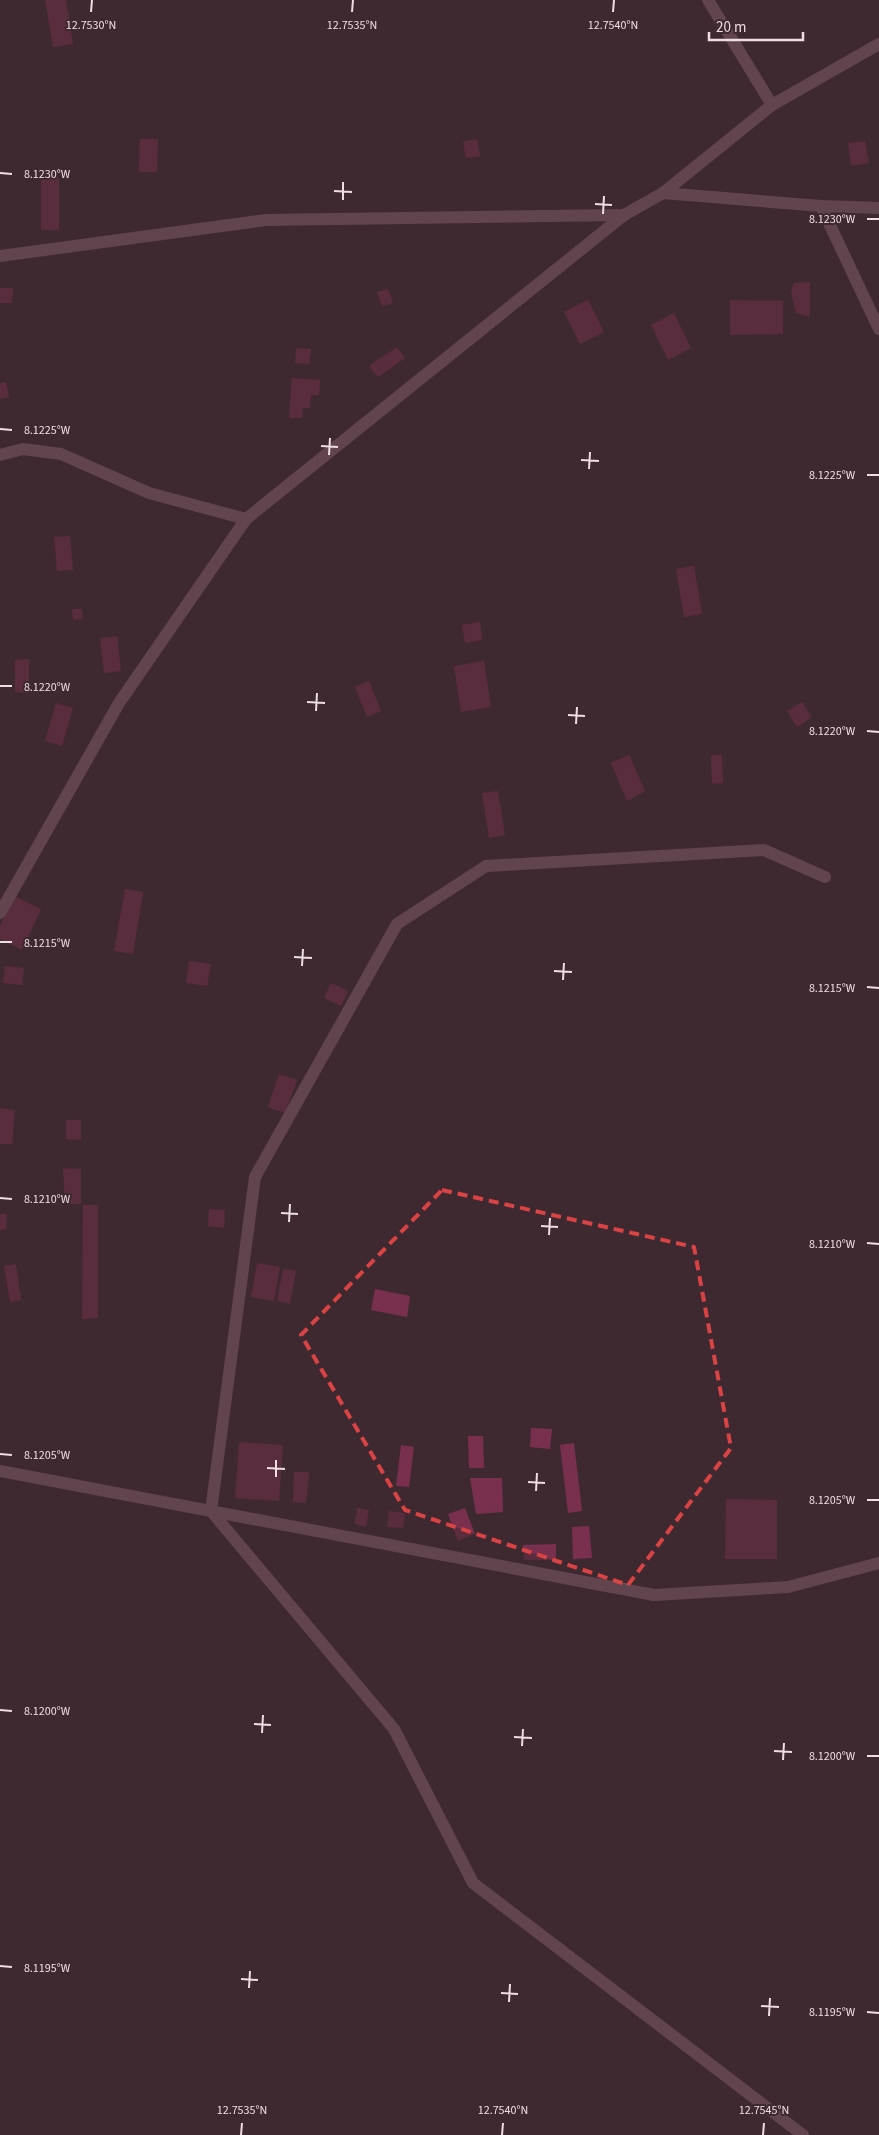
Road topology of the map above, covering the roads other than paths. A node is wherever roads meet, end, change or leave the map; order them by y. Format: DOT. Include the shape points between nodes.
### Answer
graph roads {
  1 [pos="708,0"];
  2 [pos="879,44"];
  3 [pos="772,105"];
  4 [pos="663,193"];
  5 [pos="821,206"];
  6 [pos="879,208"];
  7 [pos="624,215"];
  8 [pos="0,256"];
  9 [pos="879,329"];
  10 [pos="0,455"];
  11 [pos="246,519"];
  12 [pos="825,877"];
  13 [pos="0,913"];
  14 [pos="0,1471"];
  15 [pos="211,1511"];
  16 [pos="879,1563"];
  17 [pos="803,2135"];
  1 -- 3 [label="street"];
  2 -- 3 [label="street"];
  3 -- 4 [label="street"];
  4 -- 5 [label="street"];
  4 -- 7 [label="street"];
  5 -- 6 [label="street"];
  5 -- 9 [label="street"];
  7 -- 8 [label="street" via="266,220"];
  7 -- 11 [label="street"];
  10 -- 11 [label="street" via="23,449 61,454 149,493"];
  11 -- 13 [label="street" via="119,703"];
  12 -- 15 [label="street" via="764,850 486,866 397,924 255,1178"];
  14 -- 15 [label="street"];
  15 -- 16 [label="street" via="654,1596 788,1587"];
  15 -- 17 [label="street" via="394,1729 472,1883"];
}
